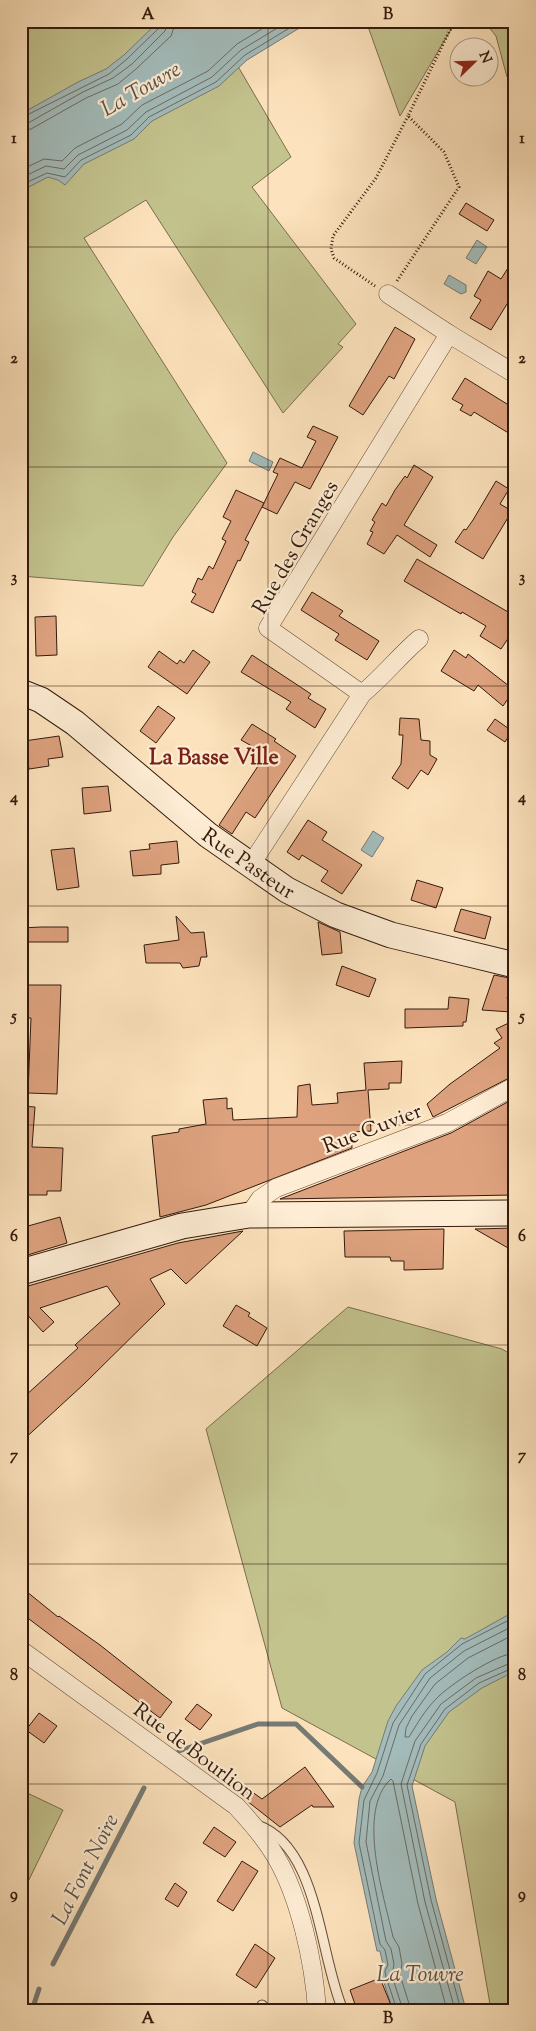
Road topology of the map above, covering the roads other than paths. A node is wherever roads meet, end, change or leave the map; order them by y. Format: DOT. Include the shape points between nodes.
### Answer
graph roads {
  1 [pos="388,294"];
  2 [pos="449,334"];
  3 [pos="512,366"];
  4 [pos="419,639"];
  5 [pos="21,692"];
  6 [pos="362,694"];
  7 [pos="250,866"];
  8 [pos="515,965"];
  9 [pos="515,1086"];
  10 [pos="515,1213"];
  11 [pos="249,1214"];
  12 [pos="21,1272"];
  13 [pos="21,1650"];
  14 [pos="252,1823"];
  15 [pos="317,2010"];
  16 [pos="342,2010"];
  1 -- 2 [label="street"];
  2 -- 3 [label="street"];
  2 -- 6 [label="street, Rue des Granges" via="268,628"];
  4 -- 6 [label="street"];
  5 -- 7 [label="street, Rue Pasteur" via="41,700 75,723 208,835"];
  6 -- 7 [label="street"];
  7 -- 8 [label="street, Rue Pasteur" via="287,890 336,915 391,935"];
  9 -- 11 [label="street, Rue Cuvier" via="447,1123 276,1188 260,1199"];
  10 -- 11 [label="street"];
  11 -- 12 [label="street" via="182,1226"];
  13 -- 14 [label="street, Rue de Bourlion" via="236,1806"];
  14 -- 15 [label="street, Rue de Bourlion" via="277,1858 291,1890 310,1960"];
  14 -- 16 [label="lane" via="267,1828 288,1845 302,1869"];
}
